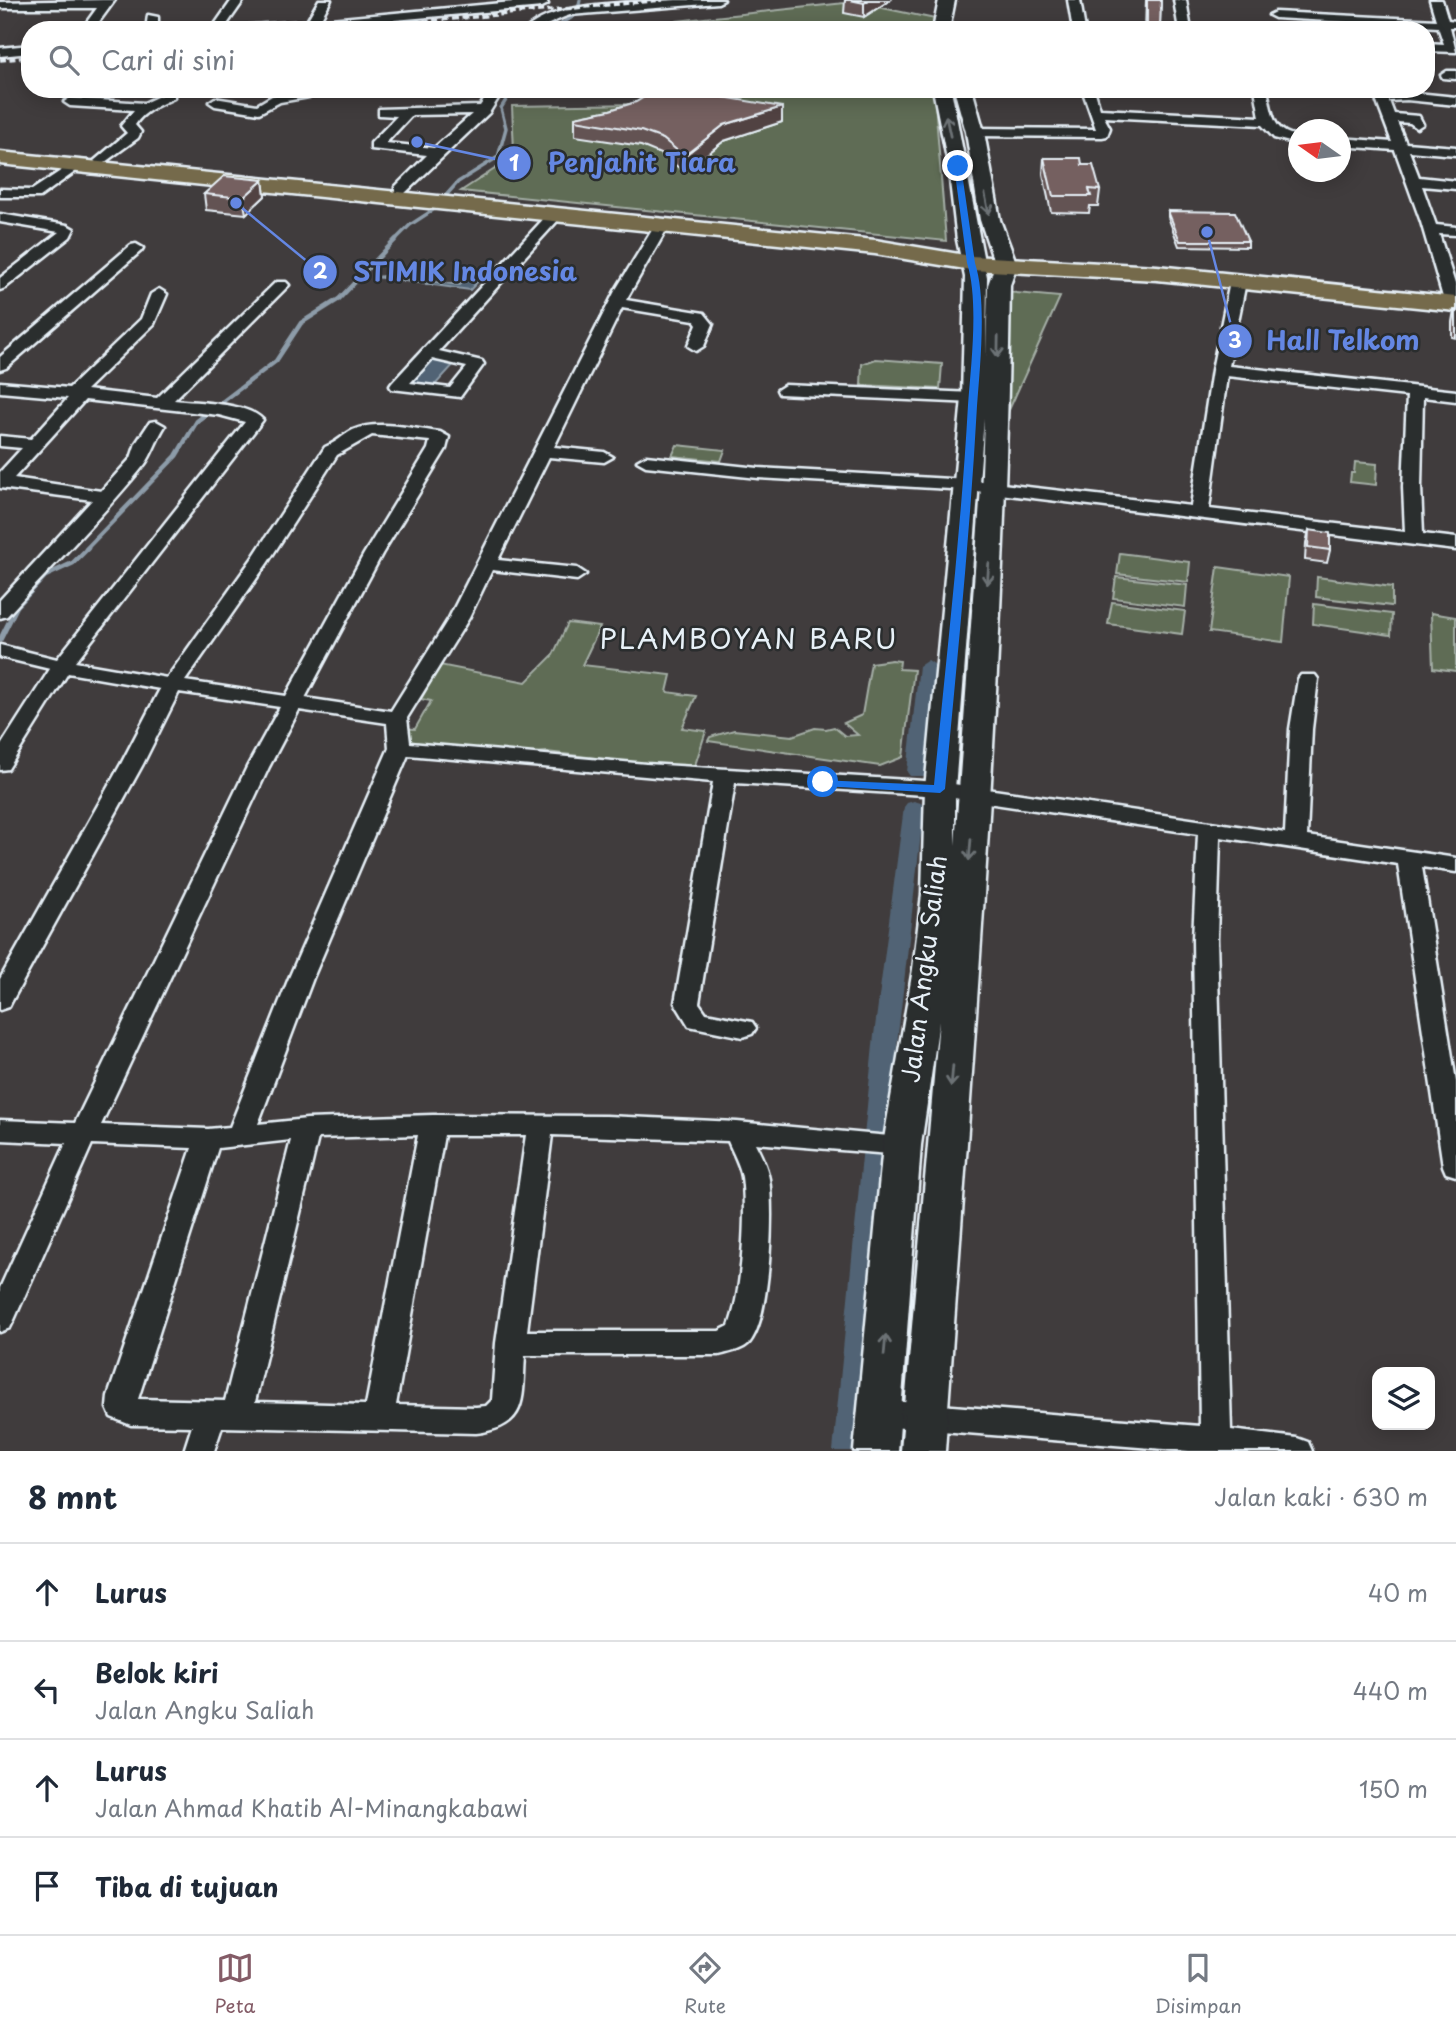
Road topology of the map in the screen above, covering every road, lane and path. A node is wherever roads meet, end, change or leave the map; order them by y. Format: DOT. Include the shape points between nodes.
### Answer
graph roads {
  1 [pos="239,0"];
  2 [pos="325,0"];
  3 [pos="439,0"];
  4 [pos="540,0"];
  5 [pos="625,0"];
  6 [pos="718,0"];
  7 [pos="947,0"];
  8 [pos="958,0"];
  9 [pos="1074,0"];
  10 [pos="1180,0"];
  11 [pos="1318,0"];
  12 [pos="1436,0"];
  13 [pos="1269,1"];
  14 [pos="108,2"];
  15 [pos="0,5"];
  16 [pos="616,9"];
  17 [pos="444,14"];
  18 [pos="1275,15"];
  19 [pos="1321,17"];
  20 [pos="94,21"];
  21 [pos="224,21"];
  22 [pos="313,21"];
  23 [pos="372,21"];
  24 [pos="544,21"];
  25 [pos="943,21"];
  26 [pos="956,21"];
  27 [pos="1078,21"];
  28 [pos="1184,21"];
  29 [pos="1276,21"];
  30 [pos="1426,21"];
  31 [pos="1450,24"];
  32 [pos="1435,47"];
  33 [pos="1454,48"];
  34 [pos="21,50"];
  35 [pos="0,52"];
  36 [pos="164,98"];
  37 [pos="282,98"];
  38 [pos="492,98"];
  39 [pos="944,98"];
  40 [pos="966,98"];
  41 [pos="1091,98"];
  42 [pos="1263,98"];
  43 [pos="1381,98"];
  44 [pos="1427,98"];
  45 [pos="1456,101"];
  46 [pos="70,102"];
  47 [pos="215,102"];
  48 [pos="147,107"];
  49 [pos="484,110"];
  50 [pos="384,112"];
  51 [pos="408,112"];
  52 [pos="1095,113"];
  53 [pos="1389,117"];
  54 [pos="1268,121"];
  55 [pos="1417,124"];
  56 [pos="975,132"];
  57 [pos="1288,137"];
  58 [pos="1351,143"];
  59 [pos="1402,147"];
  60 [pos="0,150"];
  61 [pos="1456,151"];
  62 [pos="436,152"];
  63 [pos="0,158"];
  64 [pos="101,160"];
  65 [pos="402,163"];
  66 [pos="424,165"];
  67 [pos="75,166"];
  68 [pos="131,168"];
  69 [pos="1414,181"];
  70 [pos="1456,185"];
  71 [pos="400,190"];
  72 [pos="0,193"];
  73 [pos="437,199"];
  74 [pos="555,215"];
  75 [pos="0,218"];
  76 [pos="662,227"];
  77 [pos="1431,229"];
  78 [pos="1456,231"];
  79 [pos="136,248"];
  80 [pos="987,263"];
  81 [pos="1238,282"];
  82 [pos="0,285"];
  83 [pos="281,285"];
  84 [pos="159,294"];
  85 [pos="618,303"];
  86 [pos="1454,304"];
  87 [pos="696,346"];
  88 [pos="429,353"];
  89 [pos="0,365"];
  90 [pos="1220,370"];
  91 [pos="0,387"];
  92 [pos="785,390"];
  93 [pos="1415,391"];
  94 [pos="77,393"];
  95 [pos="1456,396"];
  96 [pos="974,398"];
  97 [pos="161,404"];
  98 [pos="156,426"];
  99 [pos="0,440"];
  100 [pos="33,444"];
  101 [pos="544,451"];
  102 [pos="604,457"];
  103 [pos="646,461"];
  104 [pos="1,483"];
  105 [pos="981,486"];
  106 [pos="108,497"];
  107 [pos="1199,512"];
  108 [pos="1414,539"];
  109 [pos="1456,544"];
  110 [pos="486,564"];
  111 [pos="577,574"];
  112 [pos="0,612"];
  113 [pos="4,651"];
  114 [pos="62,666"];
  115 [pos="1308,680"];
  116 [pos="172,685"];
  117 [pos="292,701"];
  118 [pos="397,718"];
  119 [pos="400,748"];
  120 [pos="1,760"];
  121 [pos="725,777"];
  122 [pos="940,789"];
  123 [pos="975,793"];
  124 [pos="1209,828"];
  125 [pos="1296,839"];
  126 [pos="1409,858"];
  127 [pos="1456,865"];
  128 [pos="0,1001"];
  129 [pos="743,1028"];
  130 [pos="433,1125"];
  131 [pos="540,1127"];
  132 [pos="307,1129"];
  133 [pos="0,1130"];
  134 [pos="737,1132"];
  135 [pos="83,1134"];
  136 [pos="240,1136"];
  137 [pos="208,1139"];
  138 [pos="897,1145"];
  139 [pos="1456,1166"];
  140 [pos="0,1319"];
  141 [pos="511,1343"];
  142 [pos="224,1415"];
  143 [pos="379,1418"];
  144 [pos="878,1432"];
  145 [pos="925,1434"];
  146 [pos="1216,1446"];
  147 [pos="199,1451"];
  148 [pos="1297,1451"];
  1 -- 21 [label="street"];
  2 -- 22 [label="street"];
  3 -- 17 [label="street"];
  4 -- 17 [label="street" via="542,4"];
  5 -- 16 [label="street"];
  6 -- 16 [label="street"];
  7 -- 25 [label="main road"];
  8 -- 26 [label="main road"];
  9 -- 27 [label="street"];
  10 -- 28 [label="street"];
  11 -- 19 [label="street"];
  12 -- 31 [label="street"];
  13 -- 18 [label="street"];
  14 -- 15 [label="street"];
  14 -- 20 [label="street"];
  16 -- 24 [label="street" via="570,12"];
  17 -- 23 [label="street"];
  18 -- 19 [label="street"];
  18 -- 29 [label="street"];
  19 -- 30 [label="street" via="1377,15"];
  31 -- 33 [label="street"];
  32 -- 33 [label="street"];
  34 -- 35 [label="street"];
  36 -- 48 [label="street"];
  37 -- 47 [label="street" via="259,108"];
  38 -- 49 [label="street"];
  80 -- 39 [label="main road, one-way" via="959,172"];
  40 -- 56 [label="main road"];
  41 -- 52 [label="street"];
  42 -- 54 [label="street"];
  43 -- 53 [label="street"];
  44 -- 45 [label="street"];
  46 -- 48 [label="street"];
  48 -- 64 [label="street" via="130,121 133,135"];
  49 -- 51 [label="street"];
  49 -- 62 [label="street"];
  50 -- 51 [label="street"];
  51 -- 62 [label="street" via="376,146"];
  52 -- 54 [label="street"];
  52 -- 56 [label="street" via="1104,131 1099,134"];
  53 -- 55 [label="street" via="1414,119"];
  53 -- 59 [label="street"];
  54 -- 57 [label="street" via="1273,133"];
  56 -- 80 [label="main road, one-way" via="990,220"];
  58 -- 59 [label="street"];
  59 -- 61 [label="street"];
  59 -- 69 [label="street"];
  60 -- 64 [label="main road"];
  62 -- 66 [label="street"];
  63 -- 67 [label="main road"];
  64 -- 68 [label="main road"];
  65 -- 66 [label="street"];
  66 -- 71 [label="street"];
  67 -- 68 [label="main road"];
  67 -- 72 [label="street" via="35,194"];
  68 -- 71 [label="main road"];
  68 -- 73 [label="main road"];
  69 -- 70 [label="street"];
  69 -- 77 [label="street"];
  71 -- 73 [label="main road"];
  73 -- 74 [label="main road"];
  73 -- 80 [label="main road"];
  74 -- 76 [label="main road"];
  74 -- 88 [label="street"];
  75 -- 82 [label="street" via="53,225 67,232"];
  76 -- 80 [label="main road" via="875,247"];
  76 -- 85 [label="street"];
  77 -- 78 [label="street"];
  77 -- 86 [label="street"];
  79 -- 89 [label="street"];
  80 -- 81 [label="main road"];
  80 -- 96 [label="main road, Jalan Angku Saliah"];
  80 -- 105 [label="main road, Jalan Angku Saliah, one-way"];
  81 -- 86 [label="main road"];
  81 -- 90 [label="street"];
  83 -- 97 [label="street"];
  84 -- 94 [label="street" via="148,321"];
  85 -- 87 [label="street" via="699,316 705,324"];
  85 -- 101 [label="street"];
  90 -- 93 [label="street"];
  90 -- 107 [label="street"];
  91 -- 94 [label="street"];
  92 -- 96 [label="street"];
  93 -- 95 [label="street"];
  93 -- 108 [label="street"];
  94 -- 97 [label="street"];
  94 -- 100 [label="street"];
  96 -- 105 [label="main road, Jalan Angku Saliah"];
  97 -- 114 [label="street" via="255,420"];
  98 -- 106 [label="street" via="139,460"];
  99 -- 100 [label="street"];
  100 -- 104 [label="street"];
  101 -- 102 [label="street"];
  101 -- 110 [label="street"];
  103 -- 105 [label="street" via="758,473"];
  104 -- 106 [label="street"];
  105 -- 107 [label="street"];
  105 -- 122 [label="main road, Jalan Angku Saliah"];
  105 -- 123 [label="main road, Jalan Angku Saliah, one-way"];
  106 -- 112 [label="street"];
  107 -- 108 [label="street"];
  108 -- 109 [label="street"];
  110 -- 111 [label="street"];
  110 -- 118 [label="street" via="459,618"];
  113 -- 114 [label="street"];
  114 -- 116 [label="street"];
  114 -- 120 [label="street"];
  115 -- 125 [label="street"];
  116 -- 117 [label="street"];
  116 -- 117 [label="street" via="331,451 371,430 440,437 438,449 373,554"];
  116 -- 128 [label="street"];
  117 -- 118 [label="street"];
  117 -- 135 [label="street"];
  118 -- 119 [label="street"];
  119 -- 121 [label="street"];
  119 -- 136 [label="street" via="301,978"];
  121 -- 122 [label="street"];
  121 -- 129 [label="street" via="687,1003 698,1020"];
  122 -- 123 [label="street"];
  122 -- 138 [label="main road, Jalan Angku Saliah" via="932,957"];
  123 -- 124 [label="street"];
  123 -- 145 [label="main road, Jalan Angku Saliah, one-way"];
  124 -- 125 [label="street"];
  124 -- 146 [label="street" via="1205,939"];
  125 -- 126 [label="street"];
  126 -- 127 [label="street"];
  126 -- 139 [label="street"];
  130 -- 131 [label="street"];
  130 -- 132 [label="street"];
  130 -- 143 [label="street"];
  131 -- 134 [label="street"];
  131 -- 141 [label="street"];
  132 -- 136 [label="street"];
  132 -- 142 [label="street"];
  133 -- 135 [label="street"];
  134 -- 138 [label="street"];
  134 -- 141 [label="street" via="757,1188 748,1305 744,1329 735,1339 719,1343"];
  135 -- 137 [label="street"];
  135 -- 140 [label="street"];
  136 -- 137 [label="street"];
  137 -- 142 [label="street" via="121,1404 131,1412"];
  144 -- 138 [label="main road, Jalan Angku Saliah, one-way"];
  141 -- 143 [label="street" via="502,1412 476,1420"];
  142 -- 143 [label="street"];
  142 -- 147 [label="street"];
  144 -- 145 [label="street"];
  145 -- 146 [label="street" via="1173,1436"];
  146 -- 148 [label="street"];
}
